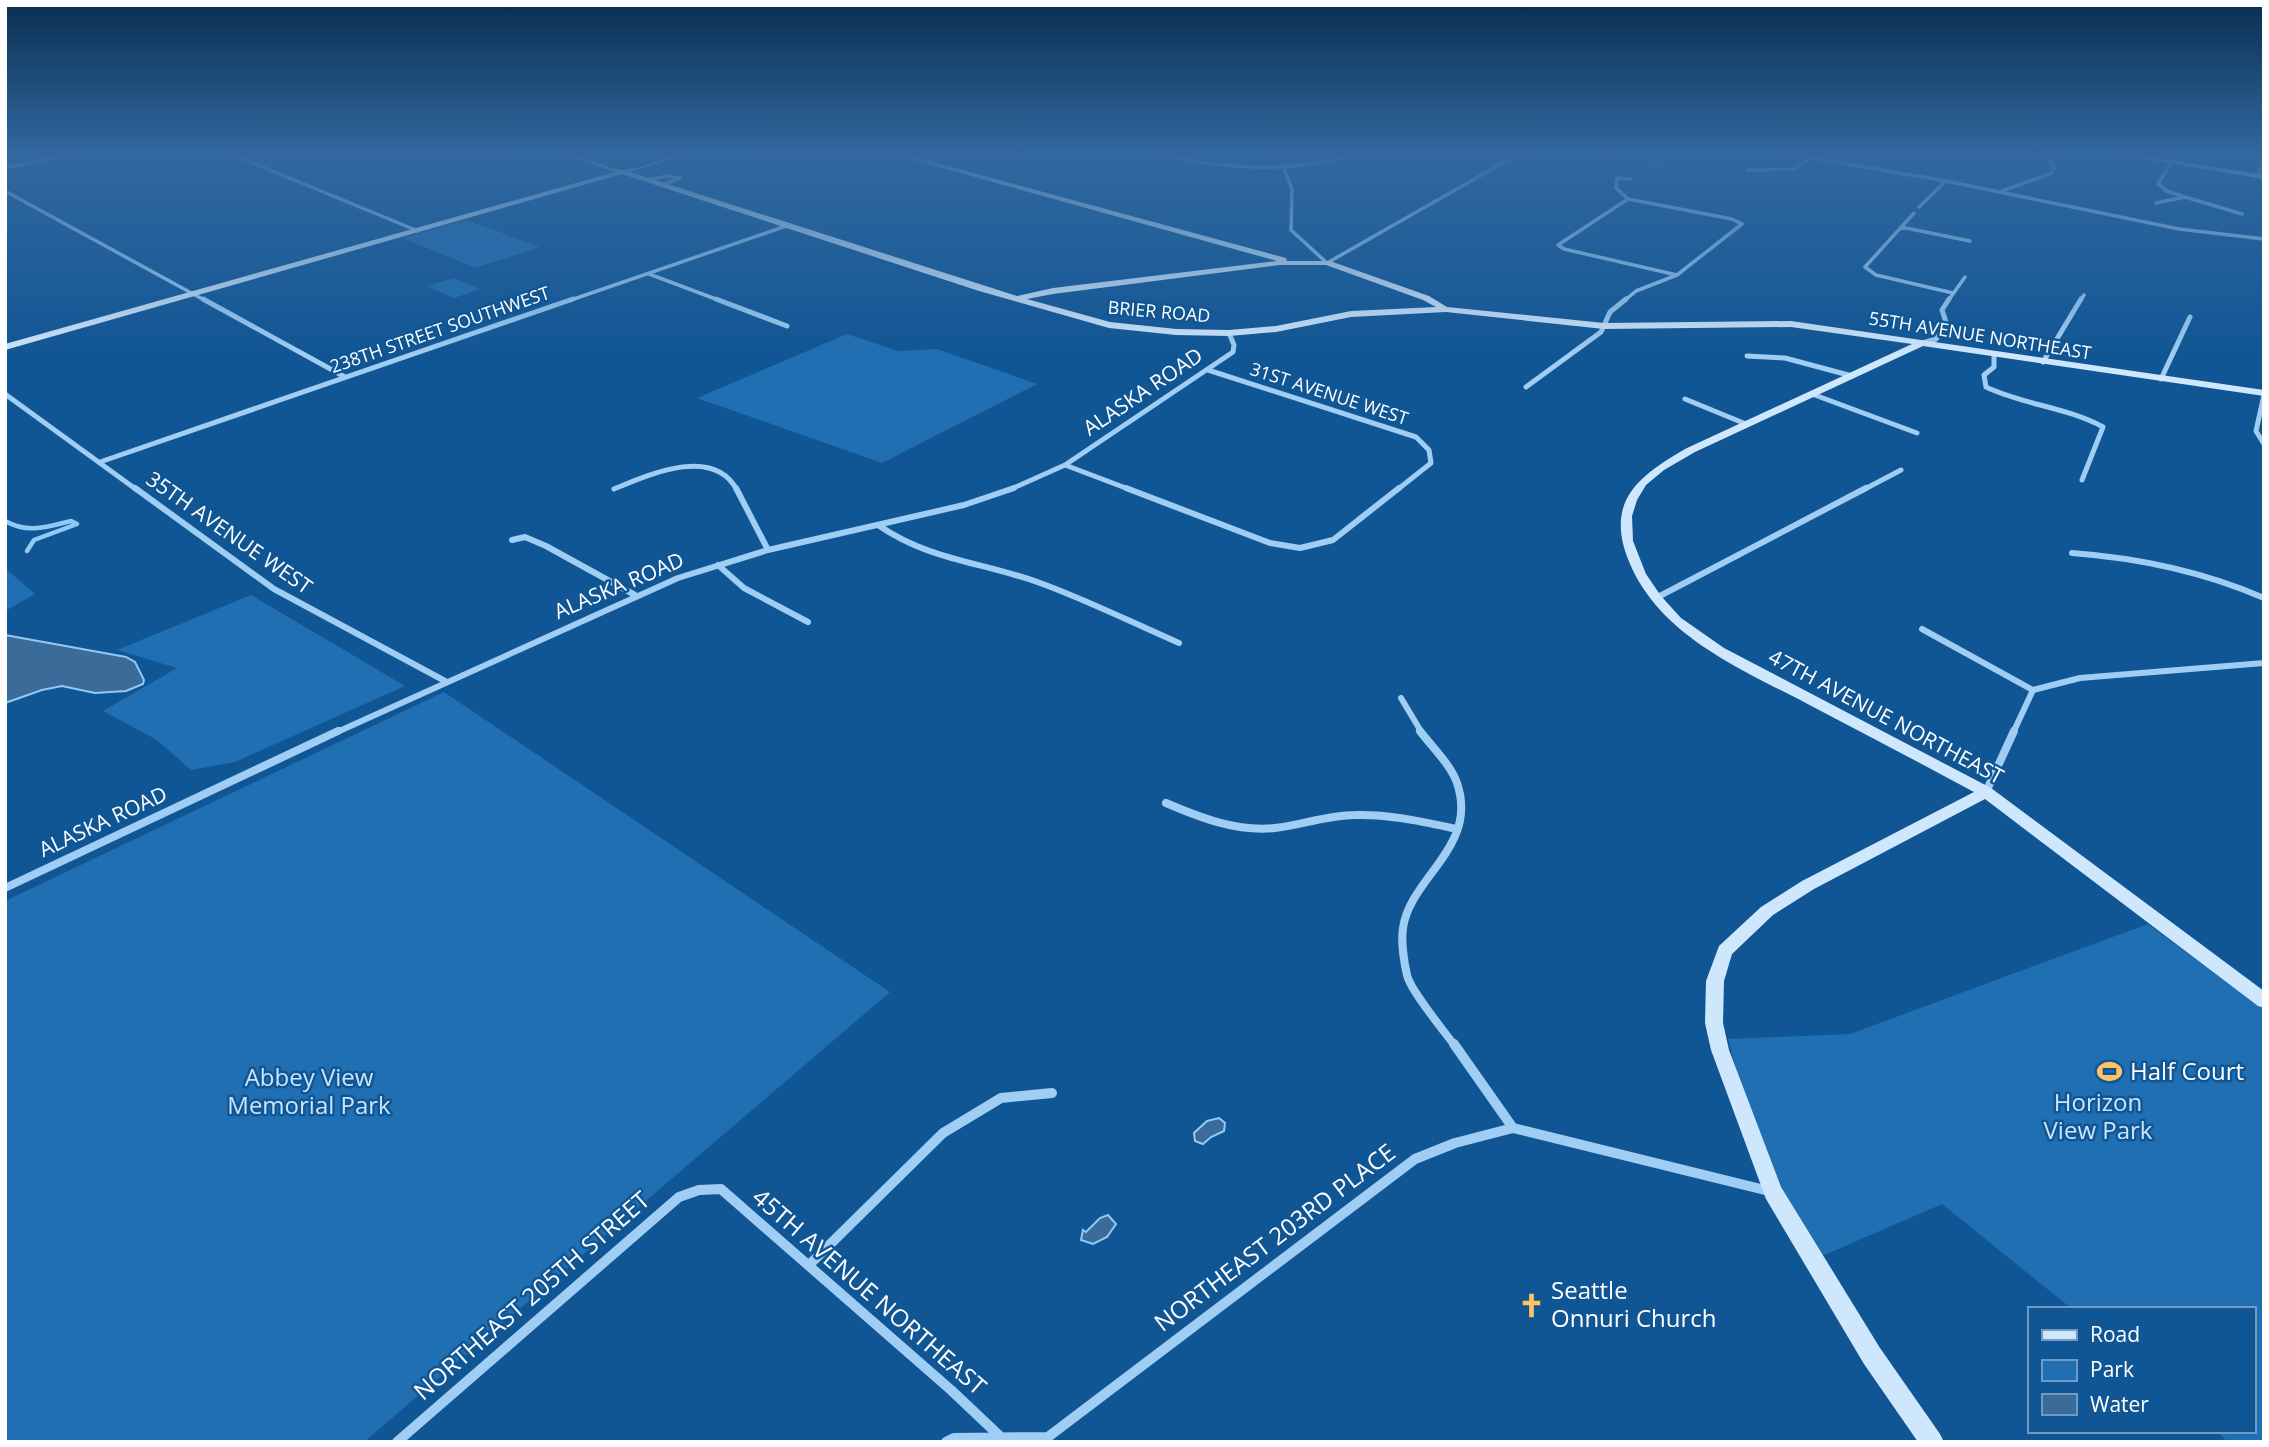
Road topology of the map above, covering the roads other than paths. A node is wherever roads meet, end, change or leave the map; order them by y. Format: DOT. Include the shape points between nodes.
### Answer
graph roads {
  1 [pos="59,221"];
  2 [pos="393,221"];
  3 [pos="455,221"];
  4 [pos="776,221"];
  5 [pos="1139,221"];
  6 [pos="1292,221"];
  7 [pos="1402,221"];
  8 [pos="1595,221"];
  9 [pos="1736,221"];
  10 [pos="1907,221"];
  11 [pos="2138,221"];
  12 [pos="789,225"];
  13 [pos="1901,227"];
  14 [pos="418,231"];
  15 [pos="2264,239"];
  16 [pos="1970,241"];
  17 [pos="1291,262"];
  18 [pos="1327,263"];
  19 [pos="649,274"];
  20 [pos="1677,275"];
  21 [pos="1965,277"];
  22 [pos="1953,293"];
  23 [pos="194,294"];
  24 [pos="2084,295"];
  25 [pos="1014,299"];
  26 [pos="1446,309"];
  27 [pos="2190,317"];
  28 [pos="786,326"];
  29 [pos="1604,326"];
  30 [pos="1691,326"];
  31 [pos="1229,333"];
  32 [pos="1922,343"];
  33 [pos="5,347"];
  34 [pos="1994,355"];
  35 [pos="1747,356"];
  36 [pos="2043,362"];
  37 [pos="1208,370"];
  38 [pos="1852,376"];
  39 [pos="345,377"];
  40 [pos="2161,379"];
  41 [pos="1526,387"];
  42 [pos="5,394"];
  43 [pos="1812,394"];
  44 [pos="2264,394"];
  45 [pos="1685,399"];
  46 [pos="1746,424"];
  47 [pos="1917,433"];
  48 [pos="2264,444"];
  49 [pos="100,462"];
  50 [pos="1065,464"];
  51 [pos="1902,470"];
  52 [pos="2082,480"];
  53 [pos="614,489"];
  54 [pos="878,525"];
  55 [pos="512,540"];
  56 [pos="768,550"];
  57 [pos="2072,552"];
  58 [pos="718,565"];
  59 [pos="635,595"];
  60 [pos="1656,598"];
  61 [pos="2264,598"];
  62 [pos="808,622"];
  63 [pos="1922,629"];
  64 [pos="1179,643"];
  65 [pos="2264,663"];
  66 [pos="445,681"];
  67 [pos="2033,690"];
  68 [pos="1401,698"];
  69 [pos="1986,792"];
  70 [pos="1166,803"];
  71 [pos="1457,829"];
  72 [pos="5,888"];
  73 [pos="2264,1002"];
  74 [pos="1052,1093"];
  75 [pos="1513,1128"];
  76 [pos="699,1190"];
  77 [pos="1773,1192"];
  78 [pos="809,1265"];
  79 [pos="1003,1439"];
  80 [pos="397,1442"];
  81 [pos="946,1442"];
  82 [pos="1932,1442"];
  1 -- 23 [label="street"];
  2 -- 14 [label="street"];
  3 -- 14 [label="street"];
  4 -- 12 [label="street, BRIER ROAD"];
  5 -- 17 [label="street"];
  6 -- 18 [label="street" via="1291,229 1300,241"];
  7 -- 18 [label="street"];
  8 -- 20 [label="street" via="1558,245"];
  9 -- 20 [label="street" via="1742,224"];
  10 -- 13 [label="street"];
  11 -- 15 [label="street"];
  12 -- 19 [label="street, 238TH STREET SOUTHWEST"];
  12 -- 25 [label="street, BRIER ROAD"];
  13 -- 16 [label="street"];
  13 -- 22 [label="street" via="1866,267 1868,272"];
  14 -- 23 [label="street"];
  17 -- 18 [label="street"];
  17 -- 25 [label="street"];
  18 -- 26 [label="street"];
  19 -- 28 [label="street"];
  19 -- 39 [label="street, 238TH STREET SOUTHWEST"];
  20 -- 29 [label="street" via="1636,291 1610,312"];
  21 -- 22 [label="street"];
  22 -- 32 [label="street" via="1942,310 1947,325 1936,339"];
  23 -- 33 [label="street"];
  23 -- 39 [label="street"];
  24 -- 36 [label="street"];
  25 -- 31 [label="street, BRIER ROAD" via="1109,325"];
  26 -- 29 [label="street, BRIER ROAD"];
  26 -- 31 [label="street, BRIER ROAD" via="1351,314"];
  27 -- 40 [label="street"];
  29 -- 30 [label="street, BRIER ROAD"];
  29 -- 41 [label="street"];
  30 -- 32 [label="street, 55TH AVENUE NORTHEAST" via="1791,324"];
  31 -- 37 [label="street, ALASKA ROAD" via="1233,352"];
  32 -- 34 [label="street, 55TH AVENUE NORTHEAST"];
  32 -- 38 [label="street"];
  34 -- 36 [label="street, 55TH AVENUE NORTHEAST"];
  34 -- 52 [label="street" via="1995,368 1983,381 1996,392 2072,413 2103,427"];
  35 -- 38 [label="street" via="1785,358"];
  36 -- 40 [label="street, 55TH AVENUE NORTHEAST"];
  37 -- 50 [label="street, ALASKA ROAD"];
  37 -- 50 [label="street, 31ST AVENUE WEST" via="1412,435 1429,446 1432,457 1426,469 1333,540 1300,548 1270,543"];
  38 -- 43 [label="street"];
  39 -- 49 [label="street, 238TH STREET SOUTHWEST"];
  40 -- 44 [label="street, 55TH AVENUE NORTHEAST"];
  42 -- 49 [label="street, 35TH AVENUE WEST"];
  43 -- 46 [label="street"];
  43 -- 47 [label="street"];
  44 -- 48 [label="street" via="2256,431"];
  45 -- 46 [label="street"];
  46 -- 60 [label="street, 47TH AVENUE NORTHEAST" via="1673,459 1642,483 1631,500 1627,541"];
  49 -- 66 [label="street, 35TH AVENUE WEST" via="275,589"];
  50 -- 54 [label="street, ALASKA ROAD" via="1024,485 964,505"];
  51 -- 60 [label="street"];
  53 -- 56 [label="street" via="649,473 681,466 720,472 730,479"];
  54 -- 56 [label="street, ALASKA ROAD"];
  54 -- 64 [label="street" via="930,554 1040,583"];
  55 -- 59 [label="street" via="525,537 536,541"];
  56 -- 58 [label="street, ALASKA ROAD"];
  57 -- 61 [label="street" via="2169,564"];
  58 -- 59 [label="street, ALASKA ROAD"];
  58 -- 62 [label="street" via="744,588"];
  59 -- 66 [label="street, ALASKA ROAD"];
  60 -- 69 [label="street, 47TH AVENUE NORTHEAST" via="1676,621 1719,651"];
  63 -- 67 [label="street"];
  65 -- 67 [label="street" via="2080,678"];
  66 -- 72 [label="street, ALASKA ROAD"];
  67 -- 69 [label="street"];
  68 -- 71 [label="street" via="1456,780 1462,801"];
  69 -- 73 [label="street, 47TH AVENUE NORTHEAST"];
  69 -- 77 [label="street" via="1808,885 1767,911 1725,951 1714,981 1714,1023"];
  70 -- 71 [label="street" via="1199,818 1245,826 1271,828 1344,815 1386,816"];
  71 -- 75 [label="street" via="1403,927 1407,978"];
  74 -- 78 [label="street" via="1001,1098 943,1133"];
  75 -- 77 [label="street, NORTHEAST 203RD PLACE"];
  75 -- 79 [label="street, NORTHEAST 203RD PLACE" via="1415,1159 1048,1437"];
  76 -- 78 [label="street, 45TH AVENUE NORTHEAST" via="721,1189"];
  76 -- 80 [label="street, NORTHEAST 205TH STREET" via="679,1196"];
  77 -- 82 [label="street" via="1872,1356"];
  78 -- 79 [label="street, 45TH AVENUE NORTHEAST"];
  79 -- 81 [label="street, NORTHEAST 203RD PLACE" via="954,1438"];
}
